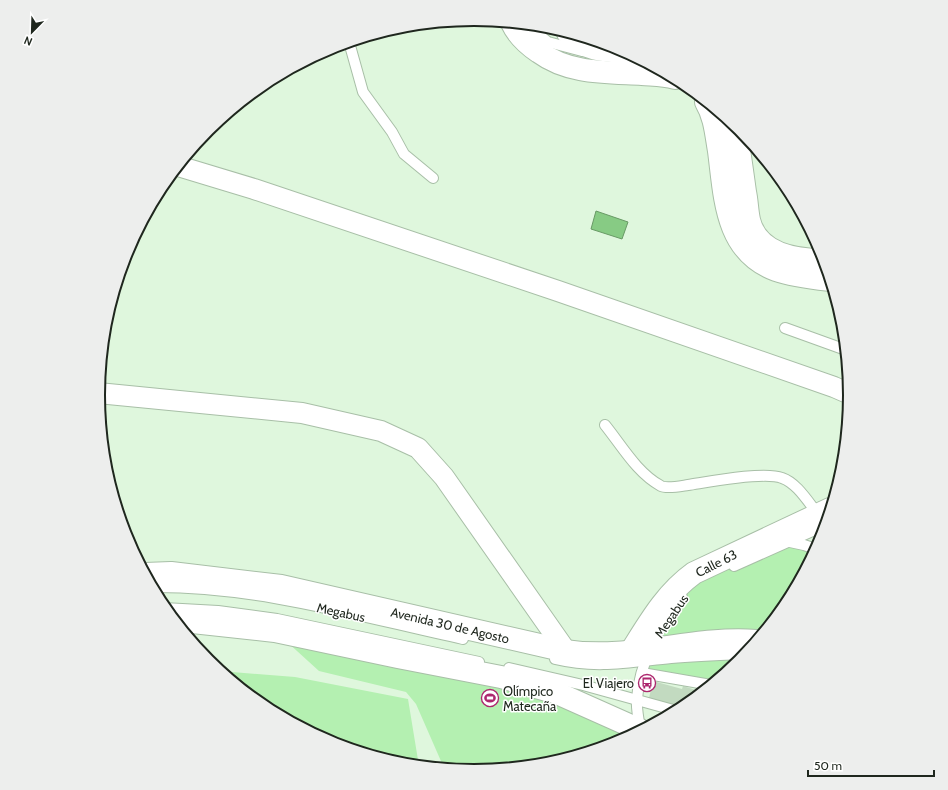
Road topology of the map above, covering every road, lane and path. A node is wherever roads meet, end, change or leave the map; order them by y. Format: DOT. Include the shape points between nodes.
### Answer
graph roads {
  1 [pos="515,28"];
  2 [pos="533,31"];
  3 [pos="578,42"];
  4 [pos="351,48"];
  5 [pos="601,49"];
  6 [pos="633,62"];
  7 [pos="658,75"];
  8 [pos="710,112"];
  9 [pos="722,122"];
  10 [pos="737,136"];
  11 [pos="183,168"];
  12 [pos="433,178"];
  13 [pos="817,260"];
  14 [pos="821,269"];
  15 [pos="824,279"];
  16 [pos="785,328"];
  17 [pos="840,348"];
  18 [pos="843,390"];
  19 [pos="105,394"];
  20 [pos="605,425"];
  21 [pos="823,514"];
  22 [pos="822,517"];
  23 [pos="821,519"];
  24 [pos="790,542"];
  25 [pos="810,547"];
  26 [pos="151,574"];
  27 [pos="159,587"];
  28 [pos="173,608"];
  29 [pos="182,621"];
  30 [pos="470,640"];
  31 [pos="748,641"];
  32 [pos="485,643"];
  33 [pos="566,651"];
  34 [pos="642,654"];
  35 [pos="737,654"];
  36 [pos="642,673"];
  37 [pos="705,683"];
  38 [pos="657,716"];
  39 [pos="642,719"];
  1 -- 7 [label="main road" via="522,39 533,48 565,66 590,71"];
  2 -- 6 [label="lane" via="557,46"];
  3 -- 5 [label="main road"];
  4 -- 12 [label="lane" via="363,92 392,132 404,154"];
  8 -- 15 [label="main road" via="714,122 730,218 738,239 752,257 763,264 790,274"];
  9 -- 14 [label="lane" via="738,215 744,233 766,256 779,263"];
  10 -- 13 [label="main road" via="749,220 757,237 782,255"];
  11 -- 18 [label="street" via="565,293"];
  16 -- 17 [label="lane"];
  19 -- 33 [label="street" via="302,414 381,431 418,448 444,477"];
  20 -- 21 [label="lane" via="644,473 662,487 768,476 781,478 794,485"];
  22 -- 34 [label="main road, Calle 63" via="694,573 680,583 666,597"];
  23 -- 24 [label="lane, Megabus"];
  24 -- 25 [label="lane"];
  24 -- 34 [label="lane, Megabus" via="701,581 676,603"];
  26 -- 33 [label="main road, Avenida 30 de Agosto" via="171,573 281,586"];
  27 -- 30 [label="lane, Megabus" via="220,591 279,599"];
  28 -- 39 [label="lane, Megabus" via="218,611 277,619 583,685"];
  29 -- 39 [label="main road" via="275,631 582,694"];
  31 -- 34 [label="main road, Avenida 30 de Agosto" via="702,642"];
  32 -- 34 [label="lane, Megabus" via="586,666"];
  33 -- 34 [label="main road, Avenida 30 de Agosto" via="588,654"];
  34 -- 35 [label="lane, Megabus"];
  34 -- 36 [label="lane, Megabus"];
  36 -- 37 [label="lane"];
  36 -- 39 [label="lane, Megabus"];
  38 -- 39 [label="lane, Megabus"];
}
